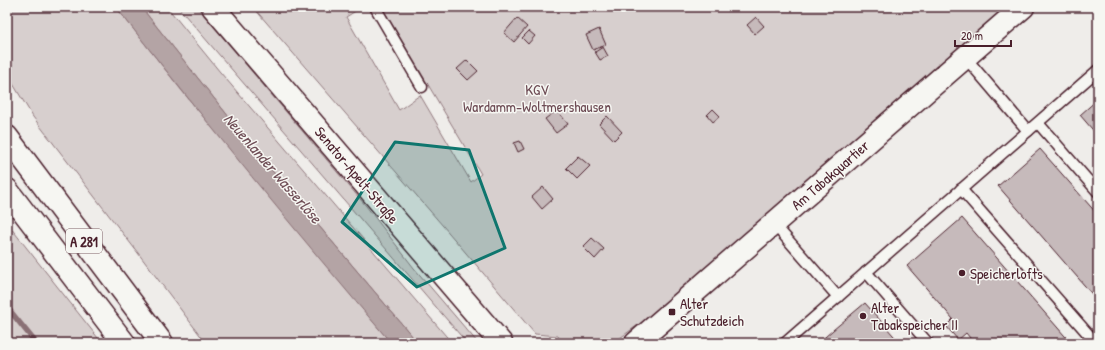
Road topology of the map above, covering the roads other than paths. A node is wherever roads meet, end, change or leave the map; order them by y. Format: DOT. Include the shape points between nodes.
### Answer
graph roads {
  1 [pos="213,7"];
  2 [pos="375,7"];
  3 [pos="1023,7"];
  4 [pos="965,57"];
  5 [pos="1098,70"];
  6 [pos="422,87"];
  7 [pos="1038,123"];
  8 [pos="1028,131"];
  9 [pos="7,137"];
  10 [pos="962,189"];
  11 [pos="7,190"];
  12 [pos="1098,192"];
  13 [pos="774,224"];
  14 [pos="866,272"];
  15 [pos="838,297"];
  16 [pos="124,343"];
  17 [pos="162,343"];
  18 [pos="501,343"];
  19 [pos="636,343"];
  20 [pos="785,343"];
  21 [pos="928,343"];
  22 [pos="1096,343"];
  1 -- 18 [label="main road, Senator-Apelt-Straße"];
  2 -- 6 [label="lane"];
  3 -- 4 [label="main road, Am Tabakquartier"];
  4 -- 8 [label="lane"];
  4 -- 13 [label="main road, Am Tabakquartier"];
  5 -- 7 [label="lane"];
  7 -- 8 [label="lane"];
  7 -- 12 [label="lane"];
  8 -- 10 [label="lane"];
  9 -- 17 [label="main road, A 281"];
  10 -- 14 [label="lane"];
  10 -- 22 [label="lane"];
  11 -- 16 [label="main road, A 281"];
  13 -- 15 [label="lane"];
  13 -- 19 [label="main road, Am Tabakquartier"];
  14 -- 15 [label="lane"];
  14 -- 21 [label="lane"];
  15 -- 20 [label="lane"];
}
